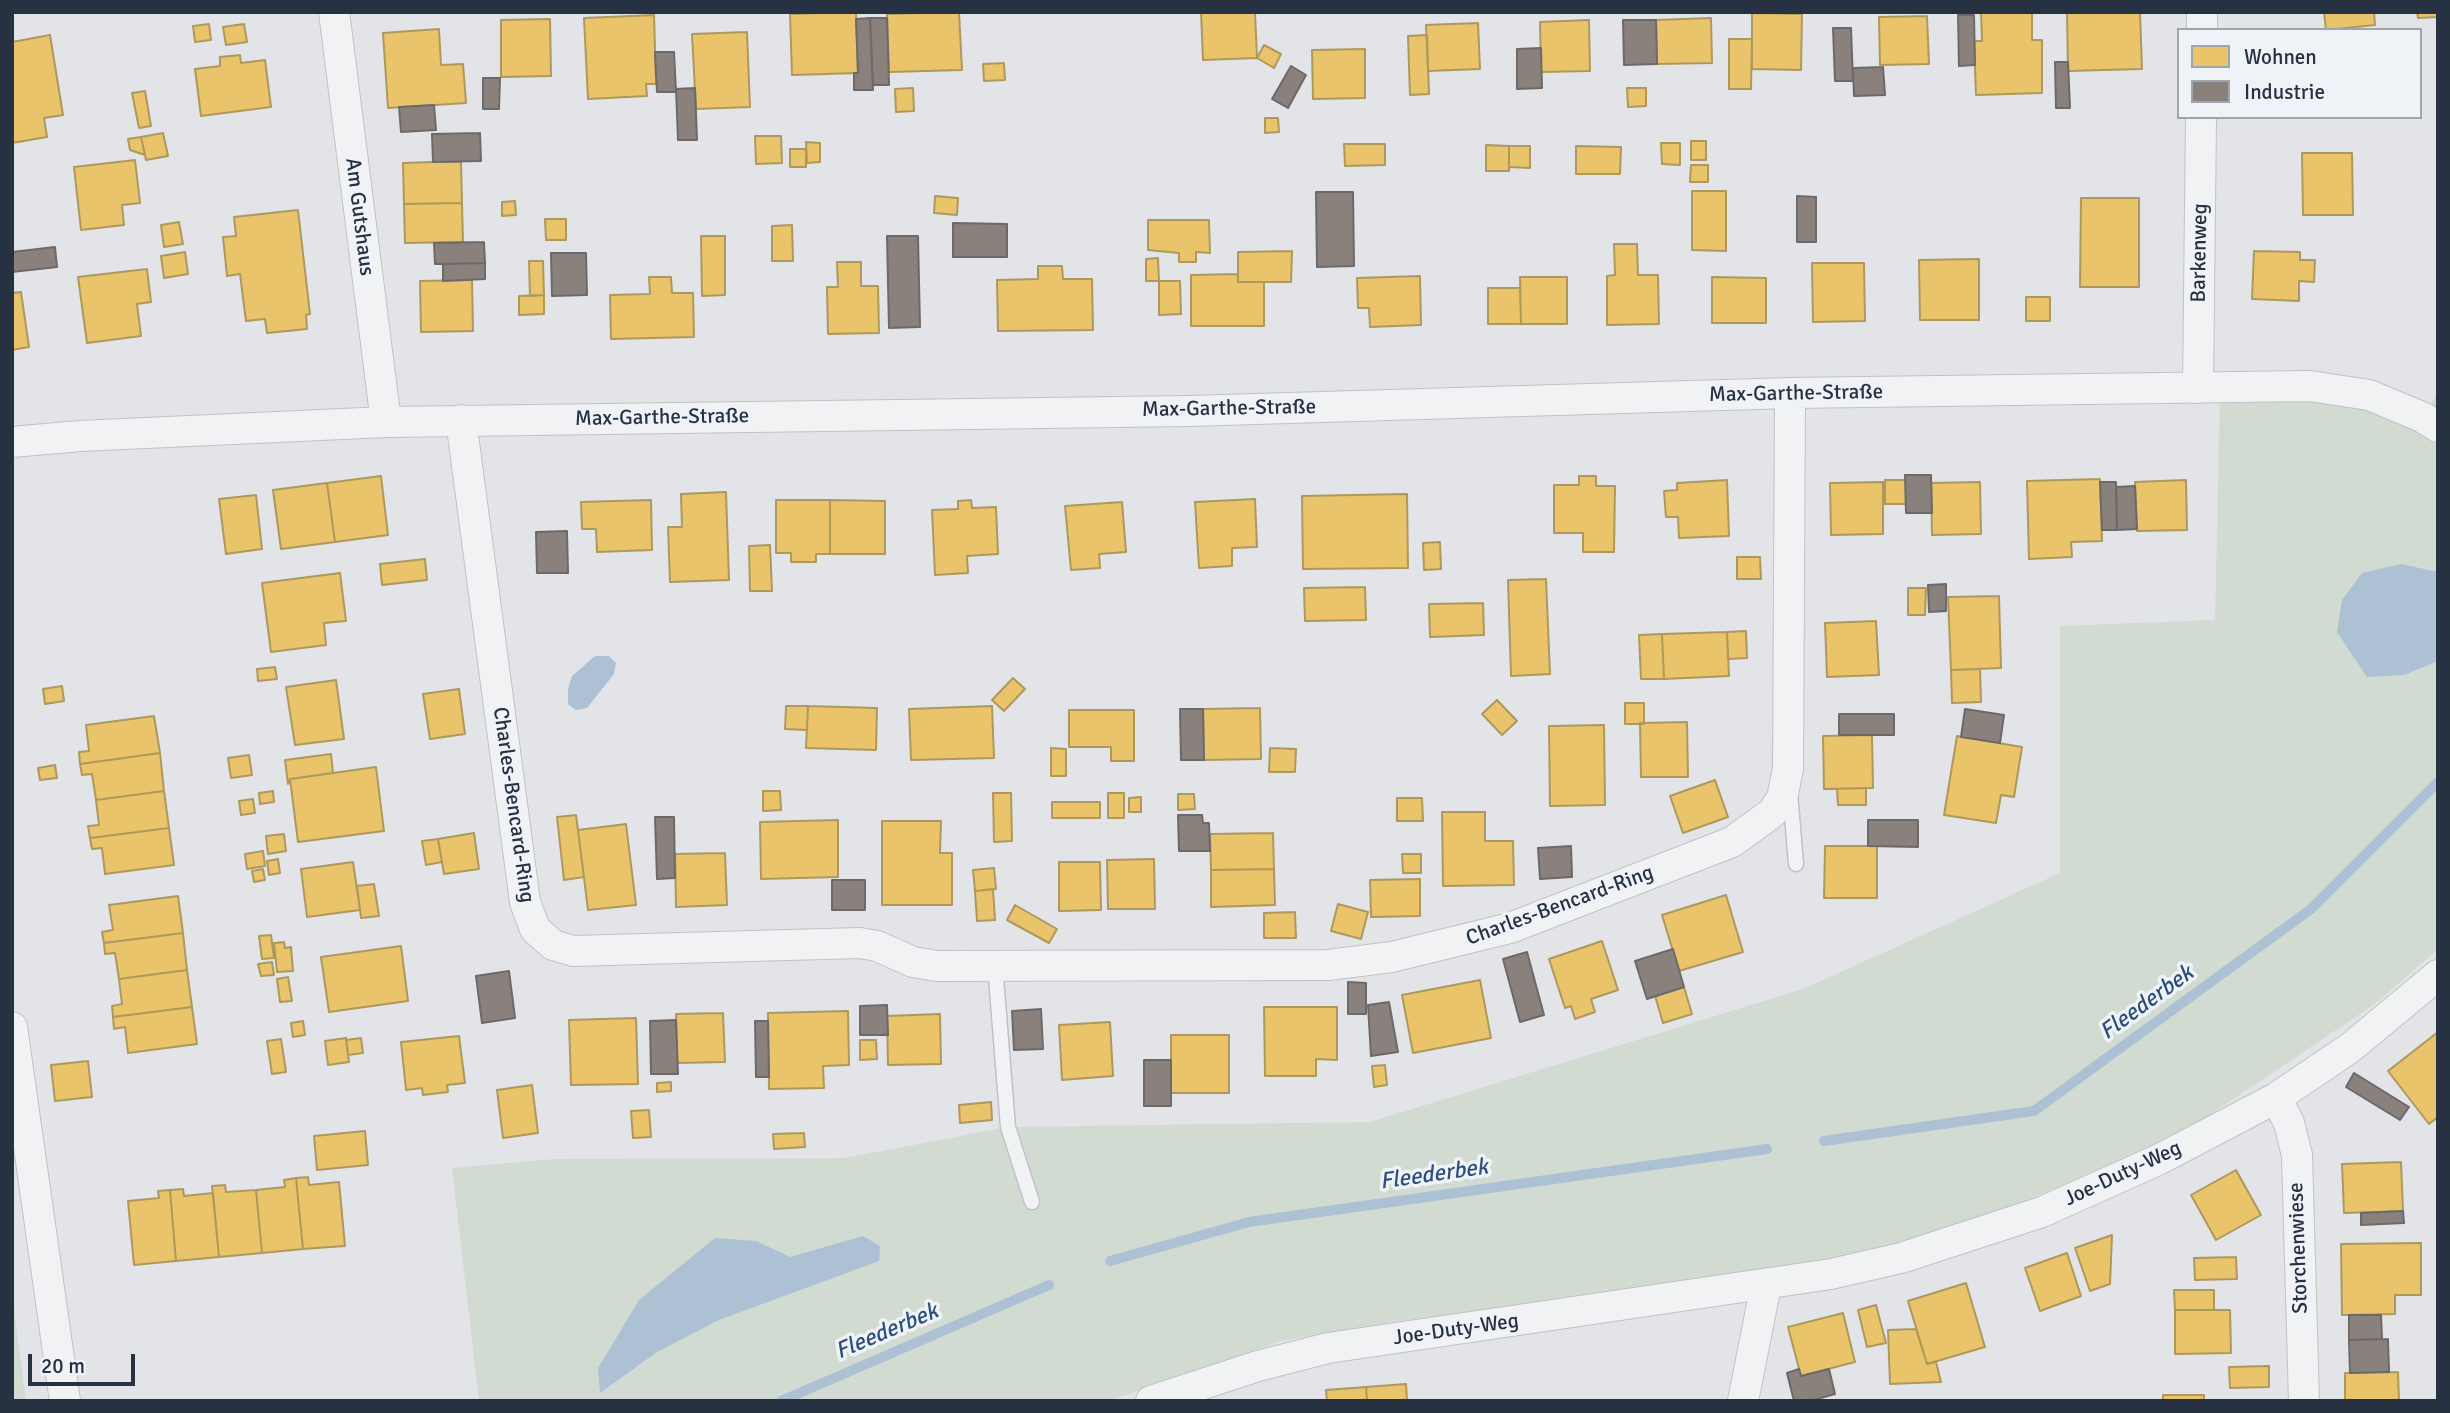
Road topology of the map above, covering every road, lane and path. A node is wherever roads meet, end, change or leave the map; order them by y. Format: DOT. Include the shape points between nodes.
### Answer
graph roads {
  1 [pos="334,12"];
  2 [pos="2201,119"];
  3 [pos="2198,388"];
  4 [pos="1790,393"];
  5 [pos="461,420"];
  6 [pos="386,422"];
  7 [pos="2438,427"];
  8 [pos="12,442"];
  9 [pos="1788,769"];
  10 [pos="1797,864"];
  11 [pos="995,965"];
  12 [pos="2438,975"];
  13 [pos="12,1027"];
  14 [pos="2276,1098"];
  15 [pos="1032,1202"];
  16 [pos="1766,1285"];
  17 [pos="65,1401"];
  18 [pos="1151,1401"];
  19 [pos="1743,1401"];
  20 [pos="2304,1401"];
  1 -- 6 [label="street, Am Gutshaus"];
  2 -- 3 [label="street, Barkenweg"];
  3 -- 4 [label="street, Max-Garthe-Straße"];
  3 -- 7 [label="street, Max-Garthe-Straße" via="2310,386 2369,395"];
  4 -- 5 [label="street, Max-Garthe-Straße" via="1189,411"];
  4 -- 9 [label="street, Charles-Bencard-Ring"];
  5 -- 6 [label="street, Max-Garthe-Straße"];
  5 -- 11 [label="street, Charles-Bencard-Ring" via="525,902 535,929 553,945 573,951 860,943 937,966"];
  6 -- 8 [label="street, Max-Garthe-Straße"];
  9 -- 10 [label="lane, Charles-Bencard-Ring"];
  9 -- 11 [label="street, Charles-Bencard-Ring" via="1782,797 1772,813 1732,842 1510,928 1450,945 1328,965"];
  11 -- 15 [label="lane" via="1008,1127"];
  12 -- 14 [label="street, Joe-Duty-Weg" via="2350,1048"];
  13 -- 17 [label="street"];
  14 -- 16 [label="street, Joe-Duty-Weg" via="2160,1159 2042,1212 1901,1258"];
  14 -- 20 [label="street, Storchenwiese" via="2289,1123 2297,1155"];
  16 -- 18 [label="street, Joe-Duty-Weg" via="1328,1348"];
  16 -- 19 [label="street"];
}
